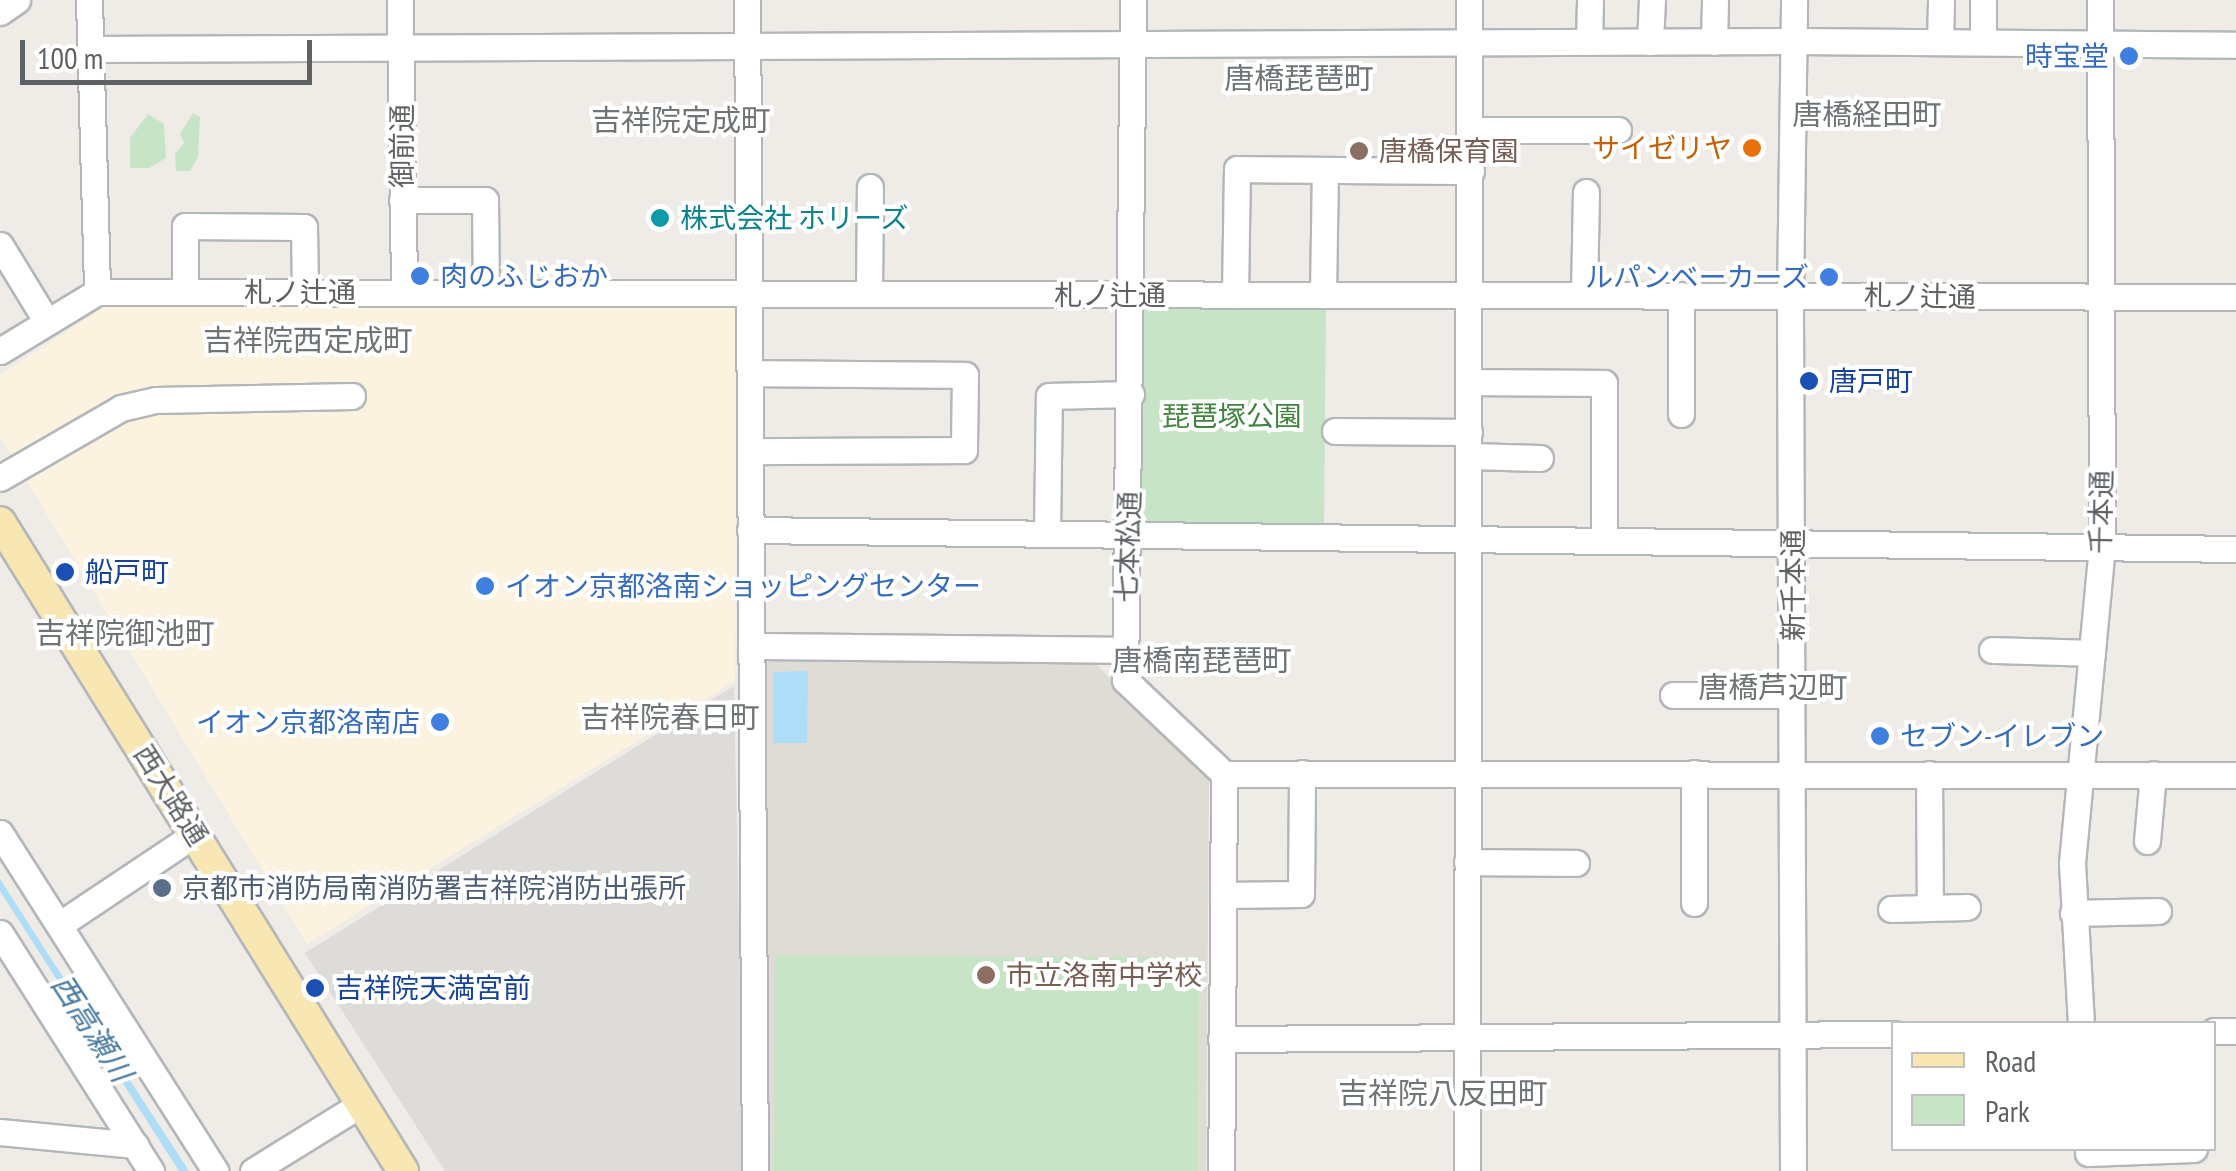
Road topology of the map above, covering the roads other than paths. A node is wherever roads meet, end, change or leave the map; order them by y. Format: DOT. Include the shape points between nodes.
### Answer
graph roads {
  1 [pos="17,0"];
  2 [pos="89,0"];
  3 [pos="400,0"];
  4 [pos="747,0"];
  5 [pos="1134,0"];
  6 [pos="1469,0"];
  7 [pos="1590,0"];
  8 [pos="1652,0"];
  9 [pos="1714,0"];
  10 [pos="1794,0"];
  11 [pos="1941,0"];
  12 [pos="1983,0"];
  13 [pos="2100,0"];
  14 [pos="0,12"];
  15 [pos="1794,41"];
  16 [pos="1470,42"];
  17 [pos="1589,42"];
  18 [pos="1650,42"];
  19 [pos="1714,42"];
  20 [pos="1940,42"];
  21 [pos="1983,42"];
  22 [pos="2103,42"];
  23 [pos="1133,43"];
  24 [pos="748,46"];
  25 [pos="2236,46"];
  26 [pos="402,47"];
  27 [pos="91,49"];
  28 [pos="1470,130"];
  29 [pos="1618,130"];
  30 [pos="1325,170"];
  31 [pos="1470,171"];
  32 [pos="870,187"];
  33 [pos="1586,192"];
  34 [pos="402,200"];
  35 [pos="0,245"];
  36 [pos="96,292"];
  37 [pos="185,292"];
  38 [pos="305,292"];
  39 [pos="404,292"];
  40 [pos="486,292"];
  41 [pos="750,294"];
  42 [pos="869,294"];
  43 [pos="1790,294"];
  44 [pos="1130,295"];
  45 [pos="1236,295"];
  46 [pos="1324,295"];
  47 [pos="1472,295"];
  48 [pos="1584,295"];
  49 [pos="1680,295"];
  50 [pos="2236,297"];
  51 [pos="2101,298"];
  52 [pos="47,322"];
  53 [pos="0,352"];
  54 [pos="750,372"];
  55 [pos="1470,382"];
  56 [pos="1131,394"];
  57 [pos="352,396"];
  58 [pos="1681,414"];
  59 [pos="1336,432"];
  60 [pos="1469,444"];
  61 [pos="750,451"];
  62 [pos="1540,458"];
  63 [pos="0,478"];
  64 [pos="0,522"];
  65 [pos="750,530"];
  66 [pos="1047,532"];
  67 [pos="1130,534"];
  68 [pos="1469,538"];
  69 [pos="1604,540"];
  70 [pos="1793,541"];
  71 [pos="2102,547"];
  72 [pos="2236,549"];
  73 [pos="751,646"];
  74 [pos="1125,650"];
  75 [pos="1992,650"];
  76 [pos="2092,654"];
  77 [pos="1793,694"];
  78 [pos="1672,695"];
  79 [pos="1468,773"];
  80 [pos="1694,773"];
  81 [pos="1224,774"];
  82 [pos="1302,774"];
  83 [pos="1794,774"];
  84 [pos="1928,774"];
  85 [pos="2078,774"];
  86 [pos="2152,774"];
  87 [pos="2236,775"];
  88 [pos="0,833"];
  89 [pos="195,834"];
  90 [pos="2147,841"];
  91 [pos="1467,862"];
  92 [pos="1576,863"];
  93 [pos="1222,895"];
  94 [pos="1694,903"];
  95 [pos="1967,907"];
  96 [pos="1930,908"];
  97 [pos="1891,909"];
  98 [pos="2158,912"];
  99 [pos="2073,913"];
  100 [pos="59,925"];
  101 [pos="0,933"];
  102 [pos="8,963"];
  103 [pos="2081,1021"];
  104 [pos="1467,1034"];
  105 [pos="1891,1034"];
  106 [pos="1794,1036"];
  107 [pos="1221,1039"];
  108 [pos="361,1104"];
  109 [pos="0,1132"];
  110 [pos="134,1144"];
  111 [pos="2181,1151"];
  112 [pos="2088,1158"];
  113 [pos="151,1171"];
  114 [pos="215,1171"];
  115 [pos="253,1171"];
  116 [pos="403,1171"];
  117 [pos="754,1171"];
  118 [pos="1221,1171"];
  119 [pos="1467,1171"];
  120 [pos="1794,1171"];
  1 -- 14 [label="street"];
  2 -- 27 [label="street"];
  3 -- 26 [label="street, 御前通"];
  4 -- 24 [label="street"];
  5 -- 23 [label="street, 七本松通"];
  6 -- 16 [label="street"];
  7 -- 17 [label="street"];
  8 -- 18 [label="street"];
  9 -- 19 [label="street"];
  10 -- 15 [label="street, 新千本通"];
  11 -- 20 [label="street"];
  12 -- 21 [label="street"];
  13 -- 22 [label="street, 千本通"];
  15 -- 19 [label="street"];
  15 -- 20 [label="street"];
  15 -- 43 [label="street, 新千本通"];
  16 -- 17 [label="street"];
  16 -- 23 [label="street"];
  16 -- 28 [label="street"];
  17 -- 18 [label="street"];
  18 -- 19 [label="street"];
  20 -- 21 [label="street"];
  21 -- 22 [label="street"];
  22 -- 25 [label="street"];
  22 -- 51 [label="street, 千本通"];
  23 -- 24 [label="street"];
  23 -- 44 [label="street, 七本松通"];
  24 -- 26 [label="street"];
  24 -- 41 [label="street"];
  26 -- 27 [label="street"];
  26 -- 34 [label="street, 御前通"];
  27 -- 36 [label="street"];
  28 -- 29 [label="street"];
  28 -- 31 [label="street"];
  30 -- 31 [label="street"];
  30 -- 45 [label="street" via="1237,169"];
  30 -- 46 [label="street"];
  31 -- 47 [label="street"];
  32 -- 42 [label="street"];
  33 -- 48 [label="street"];
  34 -- 39 [label="street, 御前通"];
  34 -- 40 [label="street" via="485,200"];
  35 -- 52 [label="street"];
  36 -- 37 [label="street, 札ノ辻通"];
  36 -- 52 [label="street"];
  37 -- 38 [label="street, 札ノ辻通"];
  37 -- 38 [label="street" via="185,226 304,227"];
  38 -- 39 [label="street, 札ノ辻通"];
  39 -- 40 [label="street, 札ノ辻通"];
  40 -- 41 [label="street, 札ノ辻通"];
  41 -- 42 [label="street, 札ノ辻通"];
  41 -- 54 [label="street"];
  42 -- 44 [label="street, 札ノ辻通"];
  43 -- 49 [label="street, 札ノ辻通"];
  43 -- 51 [label="street, 札ノ辻通"];
  43 -- 70 [label="street, 新千本通"];
  44 -- 45 [label="street, 札ノ辻通"];
  44 -- 56 [label="street, 七本松通"];
  45 -- 46 [label="street, 札ノ辻通"];
  46 -- 47 [label="street, 札ノ辻通"];
  47 -- 48 [label="street, 札ノ辻通"];
  47 -- 55 [label="street"];
  48 -- 49 [label="street, 札ノ辻通"];
  49 -- 58 [label="street"];
  50 -- 51 [label="street, 札ノ辻通"];
  51 -- 71 [label="street, 千本通"];
  52 -- 53 [label="street"];
  54 -- 61 [label="street"];
  54 -- 61 [label="street" via="965,374 964,450"];
  55 -- 60 [label="street"];
  55 -- 69 [label="street" via="1604,383"];
  56 -- 66 [label="street" via="1049,396"];
  56 -- 67 [label="street, 七本松通"];
  57 -- 63 [label="street" via="156,400 121,408"];
  59 -- 60 [label="street"];
  60 -- 62 [label="street"];
  60 -- 68 [label="street"];
  61 -- 65 [label="street"];
  64 -- 89 [label="main road, 西大路通"];
  65 -- 66 [label="street"];
  65 -- 73 [label="street"];
  66 -- 67 [label="street"];
  67 -- 68 [label="street"];
  67 -- 74 [label="street, 七本松通"];
  68 -- 69 [label="street"];
  68 -- 79 [label="street"];
  69 -- 70 [label="street"];
  70 -- 71 [label="street"];
  70 -- 77 [label="street, 新千本通"];
  71 -- 72 [label="street"];
  71 -- 76 [label="street, 千本通"];
  73 -- 74 [label="street"];
  73 -- 117 [label="street"];
  74 -- 81 [label="street, 七本松通" via="1125,680"];
  75 -- 76 [label="street"];
  76 -- 85 [label="street, 千本通"];
  77 -- 78 [label="street"];
  77 -- 83 [label="street, 新千本通"];
  79 -- 80 [label="street"];
  79 -- 82 [label="street"];
  79 -- 91 [label="street"];
  80 -- 83 [label="street"];
  80 -- 94 [label="street"];
  81 -- 82 [label="street"];
  81 -- 93 [label="street"];
  82 -- 93 [label="street" via="1302,894"];
  83 -- 84 [label="street"];
  83 -- 106 [label="street, 新千本通"];
  84 -- 85 [label="street"];
  84 -- 96 [label="street"];
  85 -- 86 [label="street"];
  85 -- 99 [label="street, 千本通"];
  86 -- 87 [label="street"];
  86 -- 90 [label="street"];
  88 -- 100 [label="street"];
  89 -- 100 [label="street"];
  89 -- 108 [label="main road, 西大路通"];
  91 -- 92 [label="street"];
  91 -- 104 [label="street"];
  93 -- 107 [label="street"];
  95 -- 96 [label="street"];
  96 -- 97 [label="street"];
  98 -- 99 [label="street"];
  99 -- 103 [label="street, 千本通"];
  100 -- 114 [label="street"];
  101 -- 102 [label="street"];
  102 -- 110 [label="street"];
  104 -- 106 [label="street"];
  104 -- 107 [label="street"];
  104 -- 119 [label="street"];
  105 -- 106 [label="street"];
  106 -- 120 [label="street, 新千本通"];
  107 -- 118 [label="street"];
  108 -- 115 [label="street"];
  108 -- 116 [label="main road, 西大路通"];
  109 -- 110 [label="street"];
  110 -- 113 [label="street"];
  111 -- 112 [label="street"];
}
